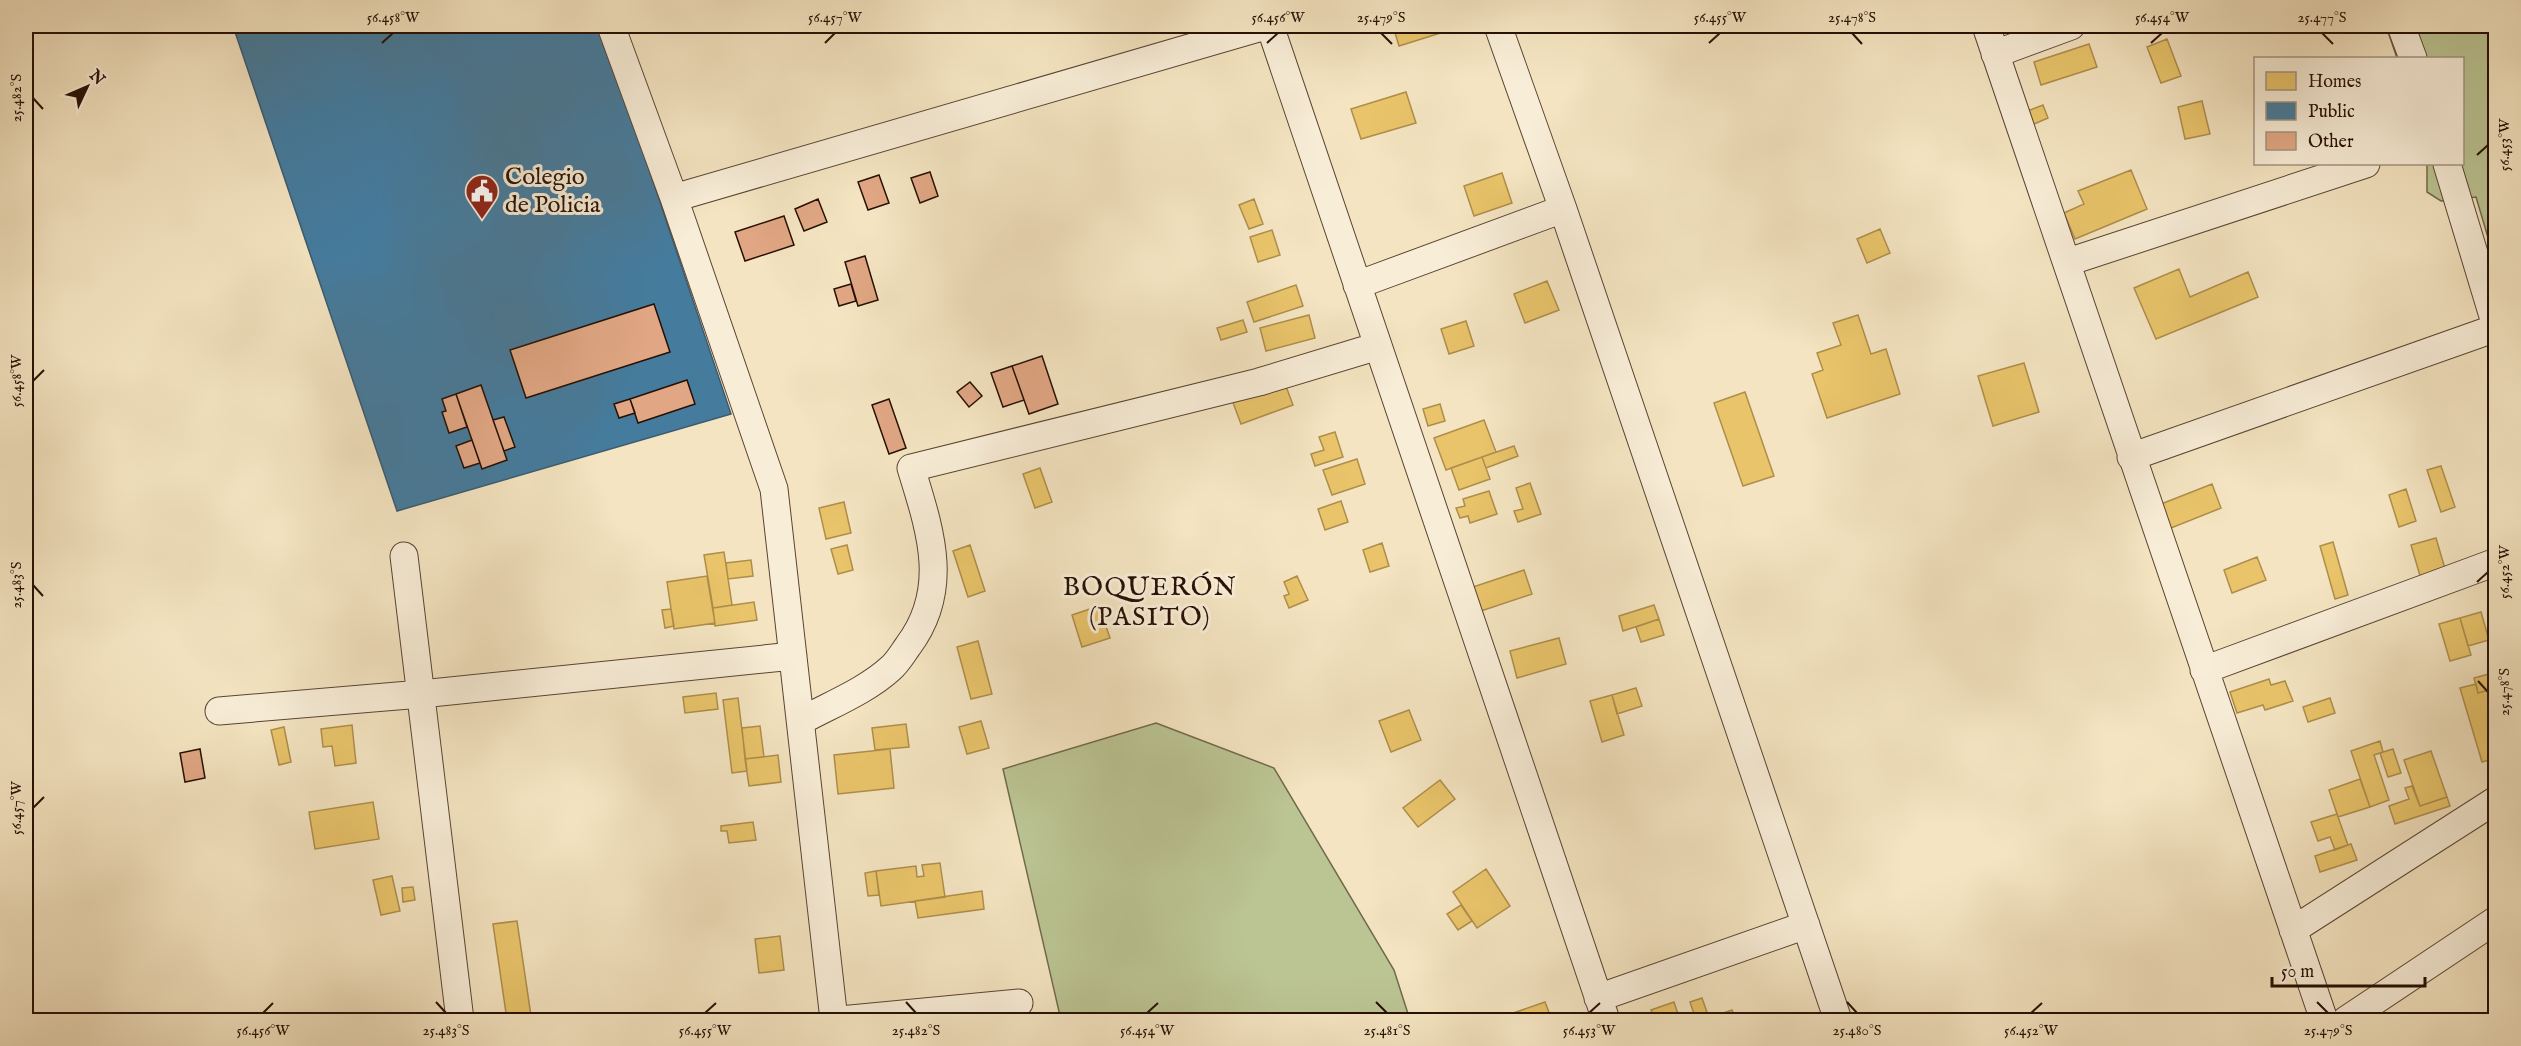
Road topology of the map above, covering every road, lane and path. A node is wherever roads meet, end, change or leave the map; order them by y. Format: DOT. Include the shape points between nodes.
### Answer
graph roads {
  1 [pos="611,26"];
  2 [pos="1267,26"];
  3 [pos="1498,26"];
  4 [pos="1986,26"];
  5 [pos="2071,26"];
  6 [pos="2401,26"];
  7 [pos="1995,54"];
  8 [pos="2413,57"];
  9 [pos="2363,165"];
  10 [pos="2447,165"];
  11 [pos="674,198"];
  12 [pos="1563,209"];
  13 [pos="2068,262"];
  14 [pos="1357,285"];
  15 [pos="2496,327"];
  16 [pos="1378,346"];
  17 [pos="2131,457"];
  18 [pos="404,556"];
  19 [pos="2496,561"];
  20 [pos="793,656"];
  21 [pos="2204,670"];
  22 [pos="421,694"];
  23 [pos="219,711"];
  24 [pos="801,721"];
  25 [pos="2496,800"];
  26 [pos="2496,920"];
  27 [pos="1806,925"];
  28 [pos="2293,930"];
  29 [pos="1019,1003"];
  30 [pos="1602,1009"];
  31 [pos="460,1020"];
  32 [pos="834,1020"];
  33 [pos="840,1020"];
  34 [pos="1838,1020"];
  35 [pos="2324,1020"];
  36 [pos="2346,1020"];
  1 -- 11 [label="street"];
  2 -- 11 [label="street"];
  2 -- 14 [label="street"];
  3 -- 12 [label="street"];
  4 -- 7 [label="street"];
  5 -- 7 [label="street"];
  6 -- 8 [label="street"];
  7 -- 13 [label="street"];
  9 -- 13 [label="street"];
  10 -- 15 [label="street"];
  11 -- 20 [label="street" via="774,489"];
  12 -- 14 [label="street"];
  12 -- 27 [label="street"];
  13 -- 17 [label="street"];
  14 -- 16 [label="street"];
  15 -- 17 [label="street"];
  16 -- 24 [label="street" via="1259,382 911,468 930,530 934,559 929,608 892,668"];
  16 -- 30 [label="street"];
  17 -- 21 [label="street"];
  18 -- 22 [label="street"];
  19 -- 21 [label="street"];
  20 -- 22 [label="street"];
  20 -- 24 [label="street"];
  21 -- 28 [label="street"];
  22 -- 23 [label="street"];
  22 -- 31 [label="street"];
  24 -- 32 [label="street"];
  25 -- 28 [label="street"];
  26 -- 36 [label="street"];
  27 -- 30 [label="street"];
  27 -- 34 [label="street"];
  28 -- 35 [label="street"];
  29 -- 33 [label="street"];
}
